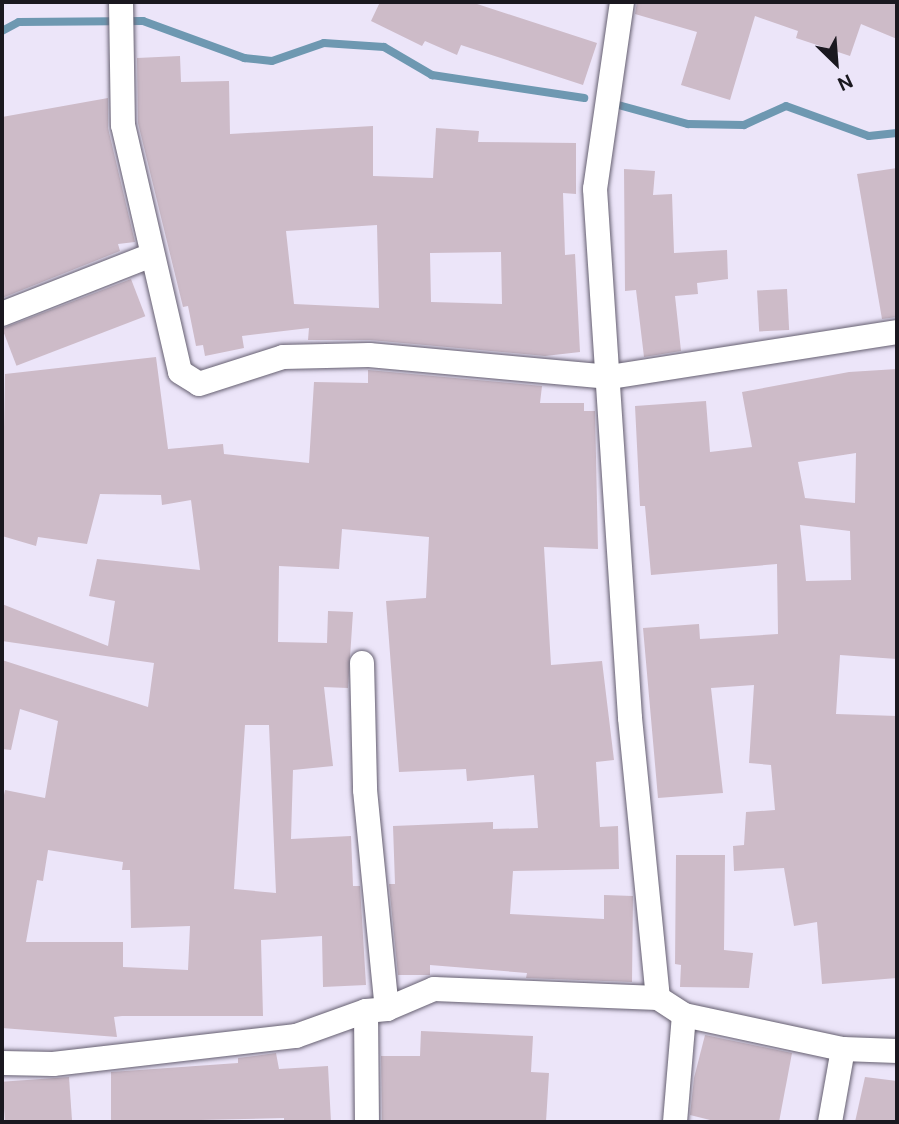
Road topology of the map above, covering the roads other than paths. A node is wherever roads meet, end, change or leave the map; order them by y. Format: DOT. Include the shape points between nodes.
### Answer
graph roads {
  1 [pos="121,2"];
  2 [pos="622,2"];
  3 [pos="152,254"];
  4 [pos="2,314"];
  5 [pos="897,332"];
  6 [pos="610,377"];
  7 [pos="362,663"];
  8 [pos="658,998"];
  9 [pos="377,1010"];
  10 [pos="684,1015"];
  11 [pos="843,1049"];
  12 [pos="897,1051"];
  13 [pos="2,1063"];
  14 [pos="367,1122"];
  15 [pos="675,1122"];
  16 [pos="830,1122"];
  1 -- 3 [label="street" via="123,125"];
  2 -- 6 [label="street" via="595,189"];
  3 -- 4 [label="street"];
  3 -- 6 [label="street" via="180,372 199,384 283,357 357,356"];
  5 -- 6 [label="street"];
  6 -- 8 [label="street" via="630,718"];
  7 -- 9 [label="street"];
  8 -- 9 [label="street" via="434,989"];
  8 -- 10 [label="street"];
  9 -- 13 [label="street" via="296,1036 53,1064"];
  9 -- 14 [label="street"];
  10 -- 11 [label="street"];
  10 -- 15 [label="street"];
  11 -- 12 [label="street"];
  11 -- 16 [label="street"];
}
